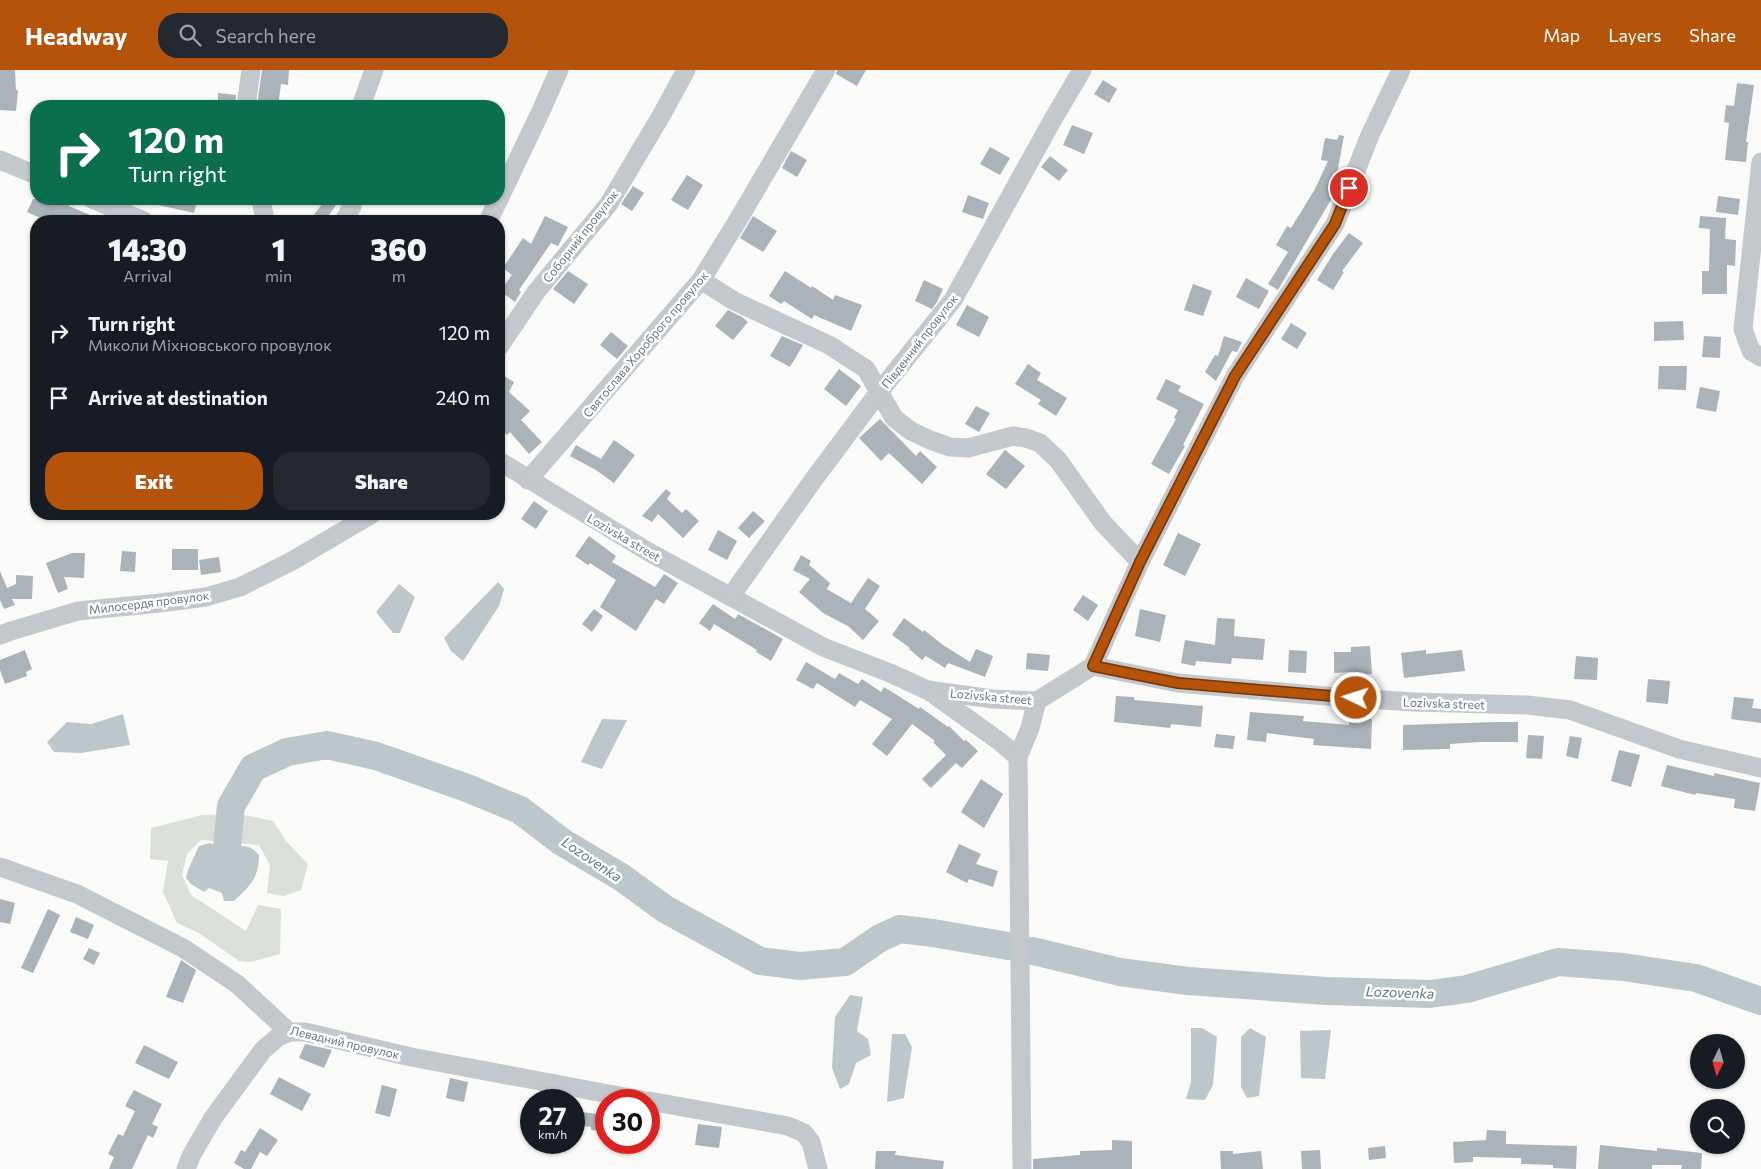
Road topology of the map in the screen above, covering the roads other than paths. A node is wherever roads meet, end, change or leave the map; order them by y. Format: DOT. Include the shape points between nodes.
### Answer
graph roads {
  1 [pos="251,70"];
  2 [pos="374,70"];
  3 [pos="559,70"];
  4 [pos="686,70"];
  5 [pos="826,70"];
  6 [pos="1082,70"];
  7 [pos="1401,70"];
  8 [pos="247,100"];
  9 [pos="363,100"];
  10 [pos="0,160"];
  11 [pos="1761,162"];
  12 [pos="30,172"];
  13 [pos="505,186"];
  14 [pos="106,205"];
  15 [pos="130,215"];
  16 [pos="701,280"];
  17 [pos="505,338"];
  18 [pos="1761,357"];
  19 [pos="879,392"];
  20 [pos="505,465"];
  21 [pos="528,480"];
  22 [pos="362,520"];
  23 [pos="1140,562"];
  24 [pos="730,596"];
  25 [pos="0,635"];
  26 [pos="1093,666"];
  27 [pos="927,690"];
  28 [pos="1037,701"];
  29 [pos="1018,757"];
  30 [pos="1761,768"];
  31 [pos="0,867"];
  32 [pos="288,1032"];
  33 [pos="595,1091"];
  34 [pos="660,1103"];
  35 [pos="186,1169"];
  36 [pos="818,1169"];
  37 [pos="1022,1169"];
  1 -- 8 [label="street"];
  2 -- 9 [label="street"];
  3 -- 13 [label="street"];
  4 -- 17 [label="street, Соборний провулок" via="608,204 536,292"];
  5 -- 16 [label="street, Святослава Хороброго провулок"];
  6 -- 19 [label="street, Південний провулок" via="953,300"];
  7 -- 23 [label="street" via="1370,135 1335,224 1235,376"];
  10 -- 12 [label="street"];
  11 -- 18 [label="street" via="1743,329 1751,351"];
  14 -- 15 [label="street"];
  16 -- 19 [label="street" via="734,301 829,345 866,369"];
  16 -- 21 [label="street, Святослава Хороброго провулок"];
  19 -- 23 [label="street" via="894,418 911,431 950,447 968,448 1013,436 1040,443 1058,460 1103,522"];
  19 -- 24 [label="street, Південний провулок"];
  20 -- 21 [label="street, Lozivska street"];
  21 -- 24 [label="street, Lozivska street"];
  22 -- 25 [label="street, Милосердя провулок" via="240,587 206,597 78,610"];
  23 -- 26 [label="street"];
  24 -- 27 [label="street, Lozivska street" via="823,648"];
  26 -- 28 [label="street, Lozivska street"];
  26 -- 30 [label="street, Lozivska street" via="1178,683 1337,697 1527,705 1570,710 1679,748"];
  27 -- 28 [label="street, Lozivska street"];
  27 -- 29 [label="street"];
  28 -- 29 [label="street"];
  29 -- 37 [label="street"];
  31 -- 32 [label="street, Левадний провулок" via="77,894 183,948 237,984"];
  32 -- 33 [label="street, Левадний провулок" via="305,1032 421,1059"];
  32 -- 35 [label="street" via="263,1050 213,1118"];
  34 -- 36 [label="street" via="788,1126 804,1133 811,1142"];
}
